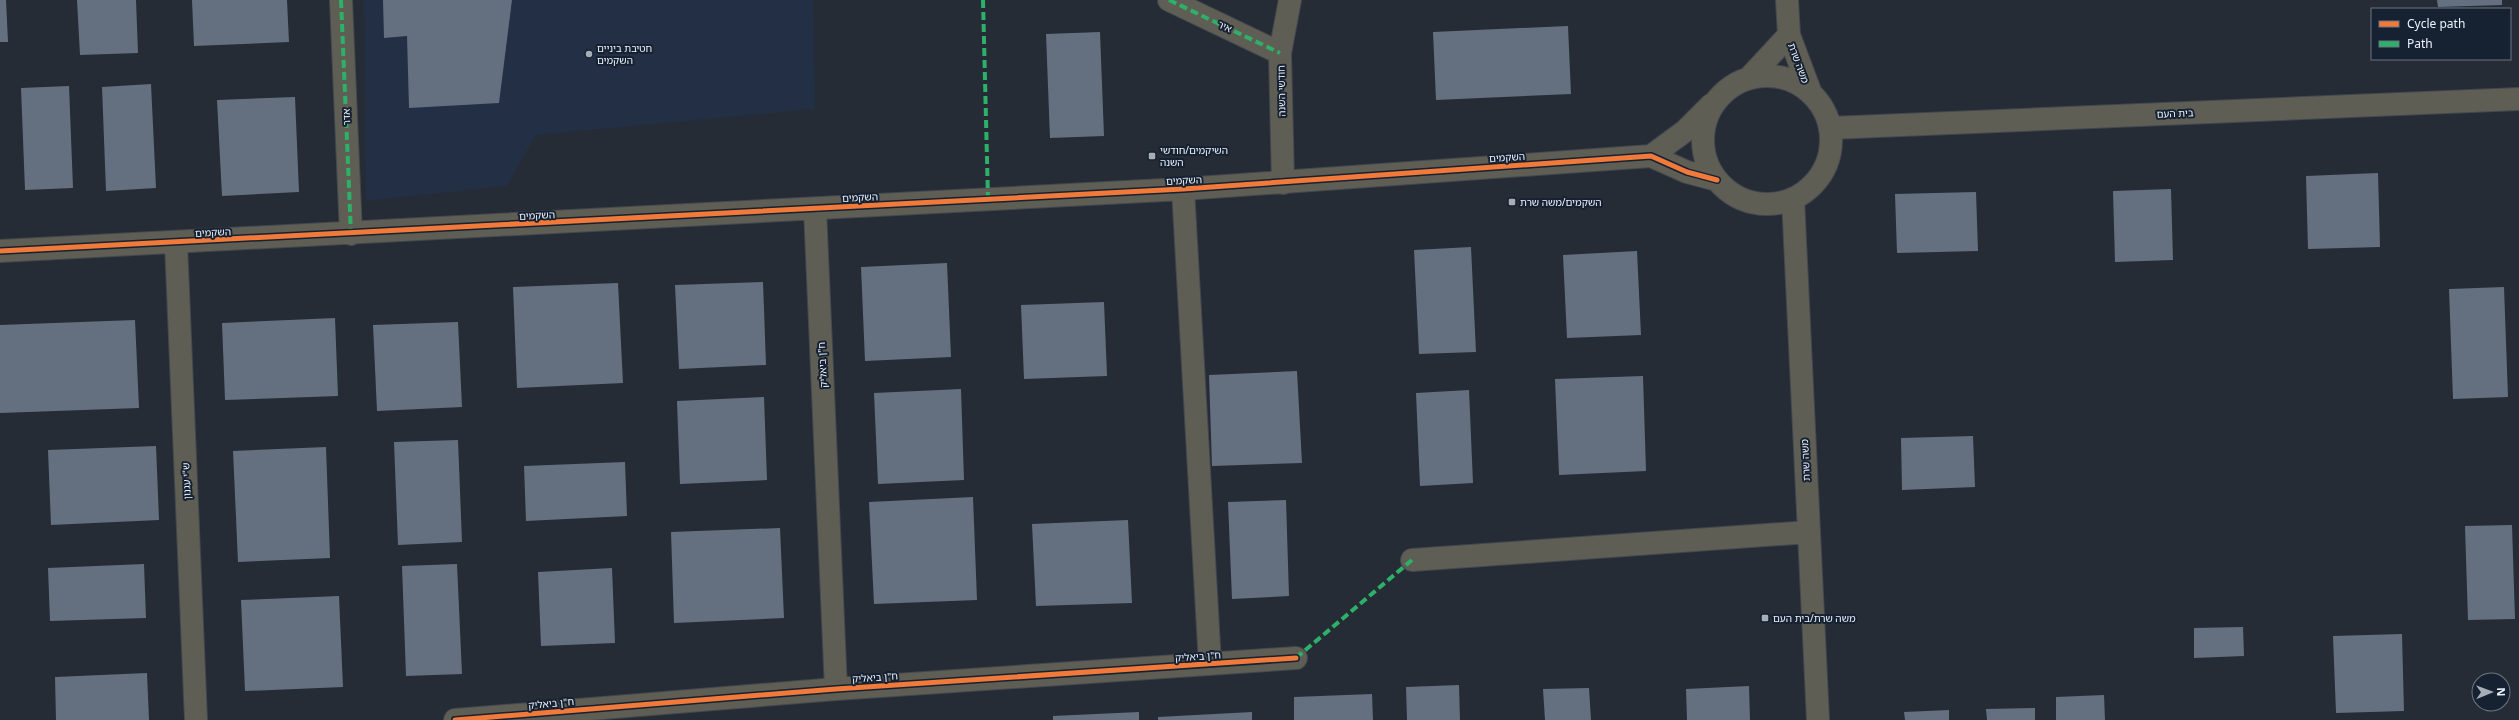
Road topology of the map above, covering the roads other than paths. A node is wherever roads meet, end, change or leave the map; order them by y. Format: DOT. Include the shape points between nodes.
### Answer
graph roads {
  1 [pos="341,0"];
  2 [pos="1169,0"];
  3 [pos="1290,0"];
  4 [pos="1788,0"];
  5 [pos="1789,35"];
  6 [pos="1280,53"];
  7 [pos="1750,77"];
  8 [pos="1810,91"];
  9 [pos="2519,99"];
  10 [pos="1716,101"];
  11 [pos="1830,128"];
  12 [pos="1651,156"];
  13 [pos="1717,180"];
  14 [pos="1283,183"];
  15 [pos="1183,189"];
  16 [pos="1793,199"];
  17 [pos="815,209"];
  18 [pos="351,234"];
  19 [pos="176,243"];
  20 [pos="0,251"];
  21 [pos="1809,532"];
  22 [pos="1412,560"];
  23 [pos="1296,658"];
  24 [pos="1210,664"];
  25 [pos="836,689"];
  26 [pos="196,720"];
  27 [pos="455,720"];
  28 [pos="1818,720"];
  1 -- 18 [label="street, אדר"];
  2 -- 6 [label="street, איר"];
  3 -- 6 [label="street, חודשי השנה"];
  4 -- 5 [label="street, משה שרת"];
  5 -- 7 [label="street, משה שרת"];
  5 -- 8 [label="street, משה שרת"];
  6 -- 14 [label="street, חודשי השנה"];
  7 -- 8 [label="street" via="1771,75 1791,80"];
  7 -- 10 [label="street" via="1731,86"];
  8 -- 11 [label="street" via="1823,108"];
  9 -- 11 [label="street, בית העם"];
  10 -- 12 [label="street" via="1685,131"];
  10 -- 13 [label="street" via="1706,119 1703,140 1707,161"];
  11 -- 16 [label="street" via="1831,150 1824,170 1811,188"];
  12 -- 13 [label="street, השקמים" via="1687,172"];
  12 -- 14 [label="street, השקמים"];
  13 -- 16 [label="street" via="1732,194 1751,202 1772,204"];
  14 -- 15 [label="street, השקמים"];
  15 -- 17 [label="street, השקמים"];
  15 -- 24 [label="street"];
  16 -- 21 [label="street, משה שרת"];
  17 -- 18 [label="street, השקמים"];
  17 -- 25 [label="street, ח\"ן ביאליק"];
  18 -- 19 [label="street, השקמים"];
  19 -- 20 [label="street, השקמים"];
  19 -- 26 [label="street, ש\"י עגנון"];
  21 -- 22 [label="street"];
  21 -- 28 [label="street, משה שרת"];
  23 -- 24 [label="street, ח\"ן ביאליק"];
  24 -- 25 [label="street, ח\"ן ביאליק"];
  25 -- 27 [label="street, ח\"ן ביאליק"];
}
